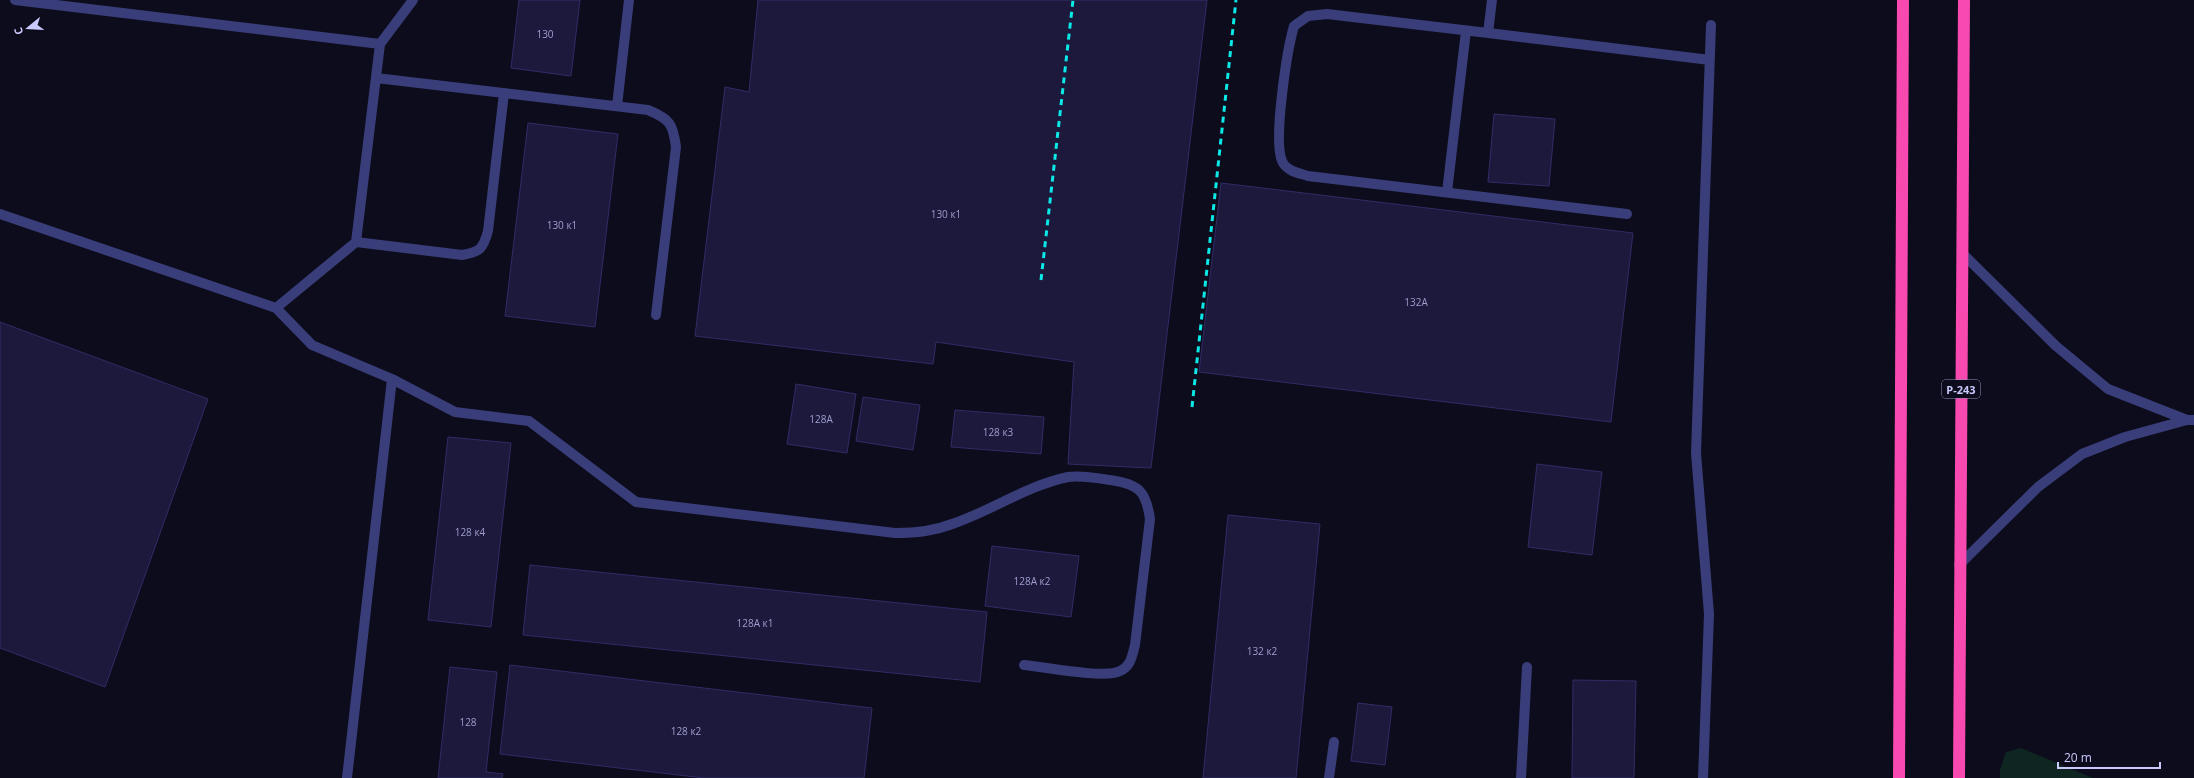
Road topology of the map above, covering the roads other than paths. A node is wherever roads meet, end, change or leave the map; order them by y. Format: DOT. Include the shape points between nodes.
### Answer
graph roads {
  1 [pos="15,0"];
  2 [pos="413,0"];
  3 [pos="629,0"];
  4 [pos="1492,0"];
  5 [pos="1903,0"];
  6 [pos="1964,0"];
  7 [pos="85,4"];
  8 [pos="1711,25"];
  9 [pos="1466,31"];
  10 [pos="1488,33"];
  11 [pos="380,44"];
  12 [pos="1710,60"];
  13 [pos="376,78"];
  14 [pos="504,93"];
  15 [pos="617,106"];
  16 [pos="1447,192"];
  17 [pos="0,214"];
  18 [pos="1627,214"];
  19 [pos="356,242"];
  20 [pos="1962,253"];
  21 [pos="276,308"];
  22 [pos="656,315"];
  23 [pos="392,379"];
  24 [pos="2191,420"];
  25 [pos="1959,565"];
  26 [pos="1024,665"];
  27 [pos="1527,667"];
  28 [pos="1334,742"];
  29 [pos="347,778"];
  30 [pos="1329,778"];
  31 [pos="1521,778"];
  32 [pos="1703,778"];
  33 [pos="1899,778"];
  34 [pos="1959,778"];
  1 -- 7 [label="lane"];
  2 -- 11 [label="lane"];
  3 -- 15 [label="lane"];
  4 -- 10 [label="lane"];
  5 -- 33 [label="highway"];
  6 -- 20 [label="highway, Р-243"];
  7 -- 11 [label="lane"];
  8 -- 12 [label="lane"];
  9 -- 10 [label="lane"];
  9 -- 16 [label="lane"];
  9 -- 16 [label="lane" via="1327,14 1308,16 1294,26 1278,138 1282,162 1293,172"];
  10 -- 12 [label="lane"];
  11 -- 13 [label="lane"];
  12 -- 32 [label="lane" via="1696,453 1709,614"];
  13 -- 14 [label="lane"];
  13 -- 19 [label="lane"];
  14 -- 15 [label="lane"];
  14 -- 19 [label="lane" via="488,231 484,246 475,253 462,255"];
  15 -- 22 [label="lane" via="653,112 664,117 674,129 676,147"];
  16 -- 18 [label="lane"];
  17 -- 21 [label="lane"];
  19 -- 21 [label="lane"];
  20 -- 24 [label="lane" via="2056,346 2108,390"];
  20 -- 25 [label="highway, Р-243"];
  21 -- 23 [label="lane" via="312,345"];
  23 -- 26 [label="lane" via="454,412 529,421 636,502 895,533 923,532 955,523 1069,477 1122,481 1139,488 1147,501 1150,519 1131,662 1120,671 1100,674"];
  23 -- 29 [label="lane"];
  24 -- 25 [label="lane" via="2125,437 2082,454 2038,487"];
  25 -- 34 [label="highway, Р-243"];
  27 -- 31 [label="lane"];
  28 -- 30 [label="lane"];
}
